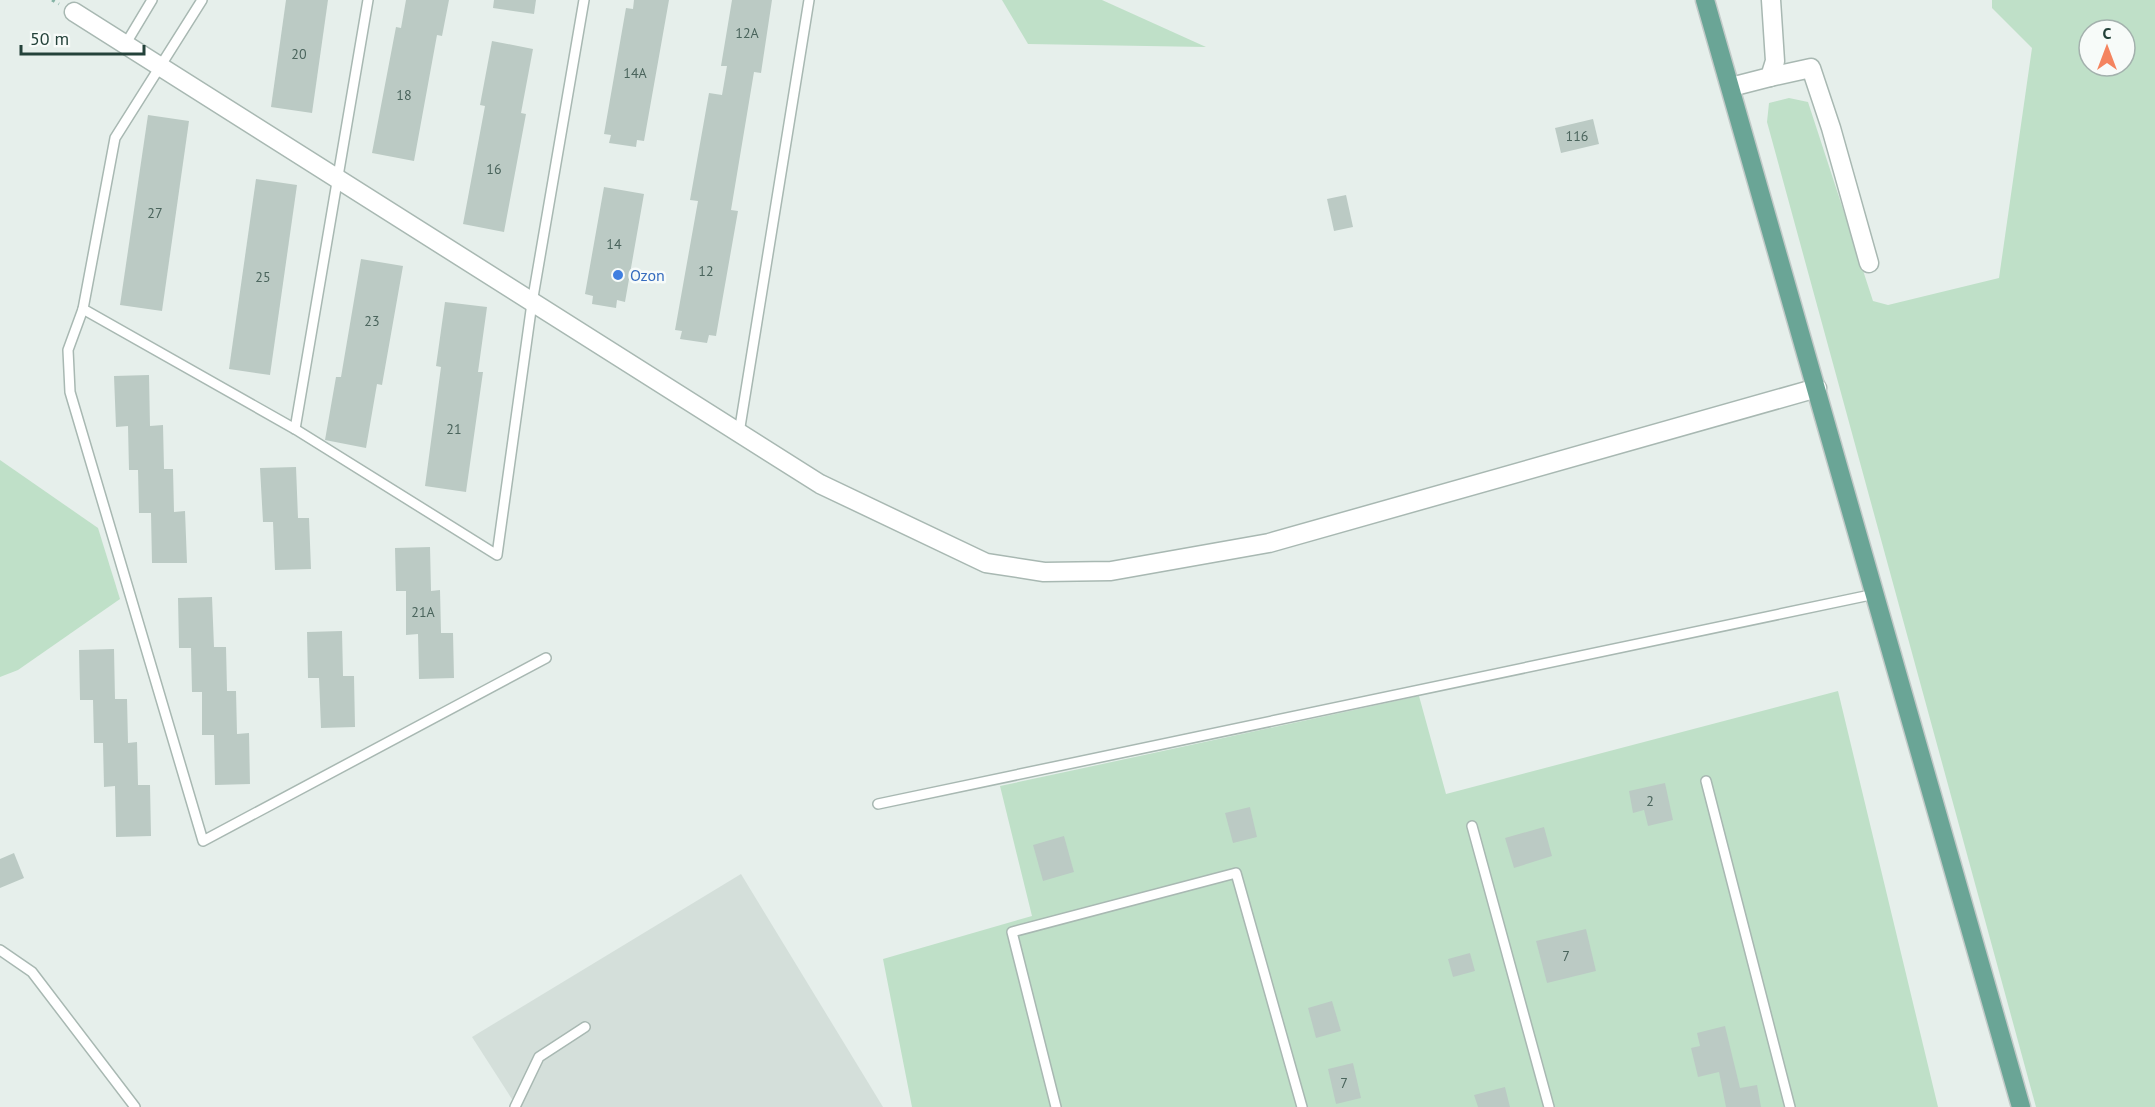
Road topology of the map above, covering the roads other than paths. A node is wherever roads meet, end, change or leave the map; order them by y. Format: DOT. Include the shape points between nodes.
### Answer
graph roads {
  1 [pos="152,0"];
  2 [pos="202,0"];
  3 [pos="368,0"];
  4 [pos="584,0"];
  5 [pos="809,0"];
  6 [pos="1705,0"];
  7 [pos="1771,0"];
  8 [pos="77,6"];
  9 [pos="125,45"];
  10 [pos="159,67"];
  11 [pos="1770,77"];
  12 [pos="1731,87"];
  13 [pos="337,179"];
  14 [pos="1869,263"];
  15 [pos="532,303"];
  16 [pos="83,309"];
  17 [pos="1817,388"];
  18 [pos="295,429"];
  19 [pos="739,433"];
  20 [pos="1875,594"];
  21 [pos="546,658"];
  22 [pos="1706,781"];
  23 [pos="878,804"];
  24 [pos="1472,826"];
  25 [pos="0,950"];
  26 [pos="585,1028"];
  27 [pos="135,1107"];
  28 [pos="515,1107"];
  29 [pos="1056,1107"];
  30 [pos="1302,1107"];
  31 [pos="1549,1107"];
  32 [pos="1790,1107"];
  33 [pos="2021,1107"];
  1 -- 9 [label="lane"];
  2 -- 10 [label="lane"];
  3 -- 13 [label="lane"];
  4 -- 15 [label="lane"];
  5 -- 19 [label="lane"];
  6 -- 12 [label="main road"];
  7 -- 11 [label="street" via="1775,61"];
  8 -- 9 [label="street"];
  9 -- 10 [label="street"];
  10 -- 13 [label="street"];
  10 -- 16 [label="lane" via="115,138"];
  11 -- 12 [label="street"];
  11 -- 14 [label="street" via="1810,68"];
  12 -- 17 [label="main road"];
  13 -- 15 [label="street"];
  13 -- 18 [label="lane"];
  15 -- 18 [label="lane" via="497,555"];
  15 -- 19 [label="street"];
  16 -- 18 [label="lane"];
  16 -- 21 [label="lane" via="68,350 70,392 203,841"];
  17 -- 19 [label="street" via="1269,543 1111,571 1044,572 986,563 820,484"];
  17 -- 20 [label="main road"];
  20 -- 23 [label="lane"];
  20 -- 33 [label="main road"];
  22 -- 32 [label="lane"];
  24 -- 31 [label="lane"];
  25 -- 27 [label="lane" via="32,972"];
  26 -- 28 [label="lane" via="539,1058"];
  29 -- 30 [label="lane" via="1012,932 1236,873"];
}
